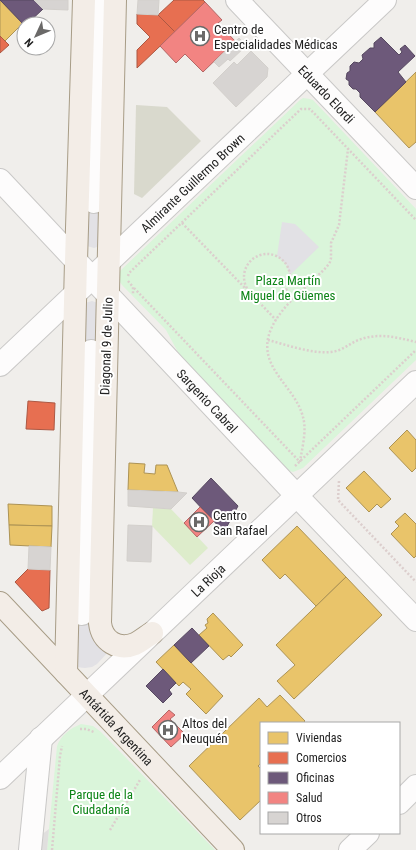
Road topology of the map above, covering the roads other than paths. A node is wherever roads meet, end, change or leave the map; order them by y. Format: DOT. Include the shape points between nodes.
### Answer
graph roads {
  1 [pos="84,0"];
  2 [pos="99,0"];
  3 [pos="115,0"];
  4 [pos="237,0"];
  5 [pos="385,0"];
  6 [pos="307,74"];
  7 [pos="0,180"];
  8 [pos="416,188"];
  9 [pos="94,201"];
  10 [pos="76,261"];
  11 [pos="108,263"];
  12 [pos="92,278"];
  13 [pos="76,293"];
  14 [pos="108,294"];
  15 [pos="90,351"];
  16 [pos="0,365"];
  17 [pos="416,382"];
  18 [pos="297,496"];
  19 [pos="0,603"];
  20 [pos="83,614"];
  21 [pos="416,620"];
  22 [pos="152,633"];
  23 [pos="66,674"];
  24 [pos="87,695"];
  25 [pos="41,738"];
  26 [pos="0,778"];
  27 [pos="416,786"];
  28 [pos="400,802"];
  29 [pos="367,834"];
  30 [pos="30,850"];
  31 [pos="233,850"];
  32 [pos="350,850"];
  1 -- 9 [label="main road, Diagonal 9 de Julio"];
  2 -- 9 [label="street"];
  3 -- 9 [label="main road, Diagonal 9 de Julio"];
  4 -- 6 [label="street, Eduardo Elordi"];
  5 -- 6 [label="street, Almirante Guillermo Brown"];
  6 -- 8 [label="street, Eduardo Elordi"];
  6 -- 11 [label="street, Almirante Guillermo Brown"];
  7 -- 10 [label="street, Sargento Cabral"];
  9 -- 10 [label="main road, Diagonal 9 de Julio"];
  9 -- 11 [label="main road, Diagonal 9 de Julio"];
  10 -- 12 [label="street, Sargento Cabral"];
  10 -- 13 [label="main road, Diagonal 9 de Julio"];
  11 -- 12 [label="street, Almirante Guillermo Brown"];
  11 -- 14 [label="main road, Diagonal 9 de Julio"];
  12 -- 13 [label="street, Almirante Guillermo Brown"];
  12 -- 14 [label="street, Sargento Cabral"];
  13 -- 15 [label="main road, Diagonal 9 de Julio"];
  13 -- 16 [label="street, Almirante Guillermo Brown"];
  14 -- 15 [label="main road, Diagonal 9 de Julio"];
  14 -- 18 [label="street, Sargento Cabral"];
  15 -- 20 [label="main road, Diagonal 9 de Julio"];
  15 -- 20 [label="main road, Diagonal 9 de Julio"];
  17 -- 18 [label="street, La Rioja"];
  18 -- 21 [label="street, Sargento Cabral"];
  18 -- 22 [label="street, La Rioja"];
  19 -- 23 [label="main road, Antártida Argentina"];
  20 -- 22 [label="main road, Diagonal 9 de Julio" via="106,639 116,645 136,643"];
  20 -- 23 [label="main road, Diagonal 9 de Julio"];
  22 -- 24 [label="street, La Rioja"];
  23 -- 24 [label="main road, Antártida Argentina"];
  24 -- 25 [label="street, La Rioja"];
  24 -- 31 [label="main road, Antártida Argentina"];
  25 -- 26 [label="street, La Rioja"];
  25 -- 30 [label="street"];
  27 -- 28 [label="street"];
  29 -- 32 [label="street"];
}
